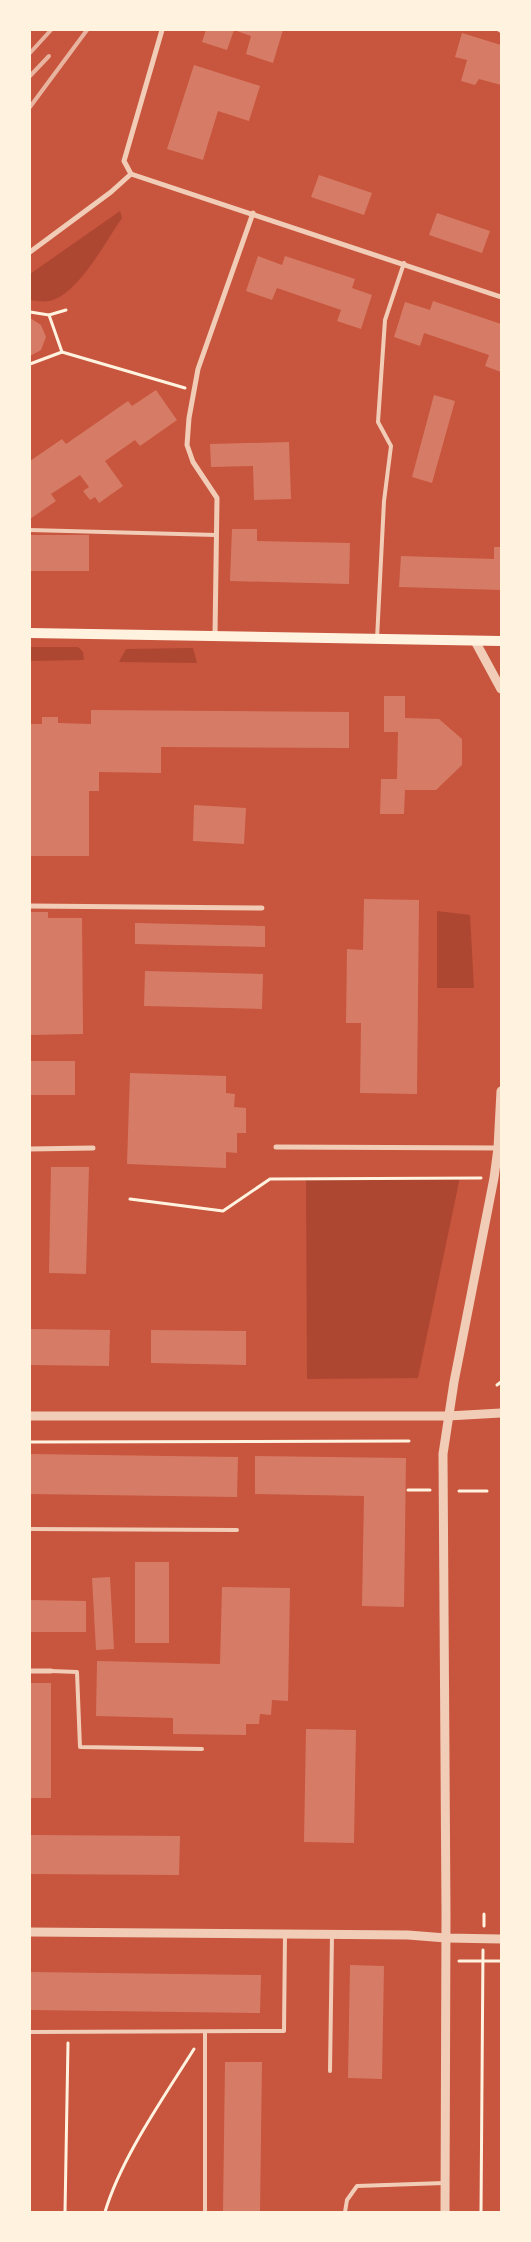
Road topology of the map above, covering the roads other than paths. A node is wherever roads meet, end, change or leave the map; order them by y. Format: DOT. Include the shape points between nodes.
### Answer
graph roads {
  1 [pos="162,30"];
  2 [pos="131,174"];
  3 [pos="253,213"];
  4 [pos="30,252"];
  5 [pos="404,263"];
  6 [pos="501,297"];
  7 [pos="30,530"];
  8 [pos="216,535"];
  9 [pos="30,632"];
  10 [pos="214,635"];
  11 [pos="377,639"];
  12 [pos="501,641"];
  13 [pos="475,642"];
  14 [pos="501,689"];
  15 [pos="30,906"];
  16 [pos="262,908"];
  17 [pos="501,1091"];
  18 [pos="276,1147"];
  19 [pos="93,1148"];
  20 [pos="499,1148"];
  21 [pos="30,1149"];
  22 [pos="501,1413"];
  23 [pos="30,1416"];
  24 [pos="448,1416"];
  25 [pos="30,1529"];
  26 [pos="237,1530"];
  27 [pos="30,1671"];
  28 [pos="51,1671"];
  29 [pos="202,1749"];
  30 [pos="30,1932"];
  31 [pos="285,1934"];
  32 [pos="332,1935"];
  33 [pos="446,1938"];
  34 [pos="501,1939"];
  35 [pos="30,2032"];
  36 [pos="205,2032"];
  37 [pos="330,2071"];
  38 [pos="444,2183"];
  39 [pos="205,2212"];
  40 [pos="346,2212"];
  41 [pos="445,2212"];
  1 -- 2 [label="street" via="124,161"];
  2 -- 3 [label="street"];
  2 -- 4 [label="street"];
  3 -- 5 [label="street"];
  3 -- 8 [label="street" via="198,369 187,445 193,462 217,498"];
  5 -- 6 [label="street"];
  5 -- 11 [label="lane" via="385,320 378,422 391,446 384,501"];
  7 -- 8 [label="lane"];
  8 -- 10 [label="street"];
  9 -- 10 [label="main road"];
  10 -- 11 [label="main road"];
  11 -- 13 [label="main road"];
  12 -- 13 [label="main road"];
  13 -- 14 [label="street"];
  15 -- 16 [label="street"];
  17 -- 20 [label="street"];
  18 -- 20 [label="street"];
  19 -- 21 [label="street"];
  20 -- 24 [label="street"];
  22 -- 24 [label="street"];
  23 -- 24 [label="street"];
  24 -- 33 [label="street" via="443,1454"];
  25 -- 26 [label="lane"];
  27 -- 28 [label="street"];
  28 -- 29 [label="lane" via="77,1672 80,1747"];
  30 -- 31 [label="street"];
  31 -- 32 [label="street"];
  31 -- 36 [label="lane" via="284,2031"];
  32 -- 33 [label="street"];
  32 -- 37 [label="lane"];
  33 -- 34 [label="street"];
  33 -- 38 [label="street"];
  35 -- 36 [label="lane"];
  36 -- 39 [label="lane"];
  38 -- 40 [label="lane" via="357,2186 347,2200"];
  38 -- 41 [label="street"];
}
